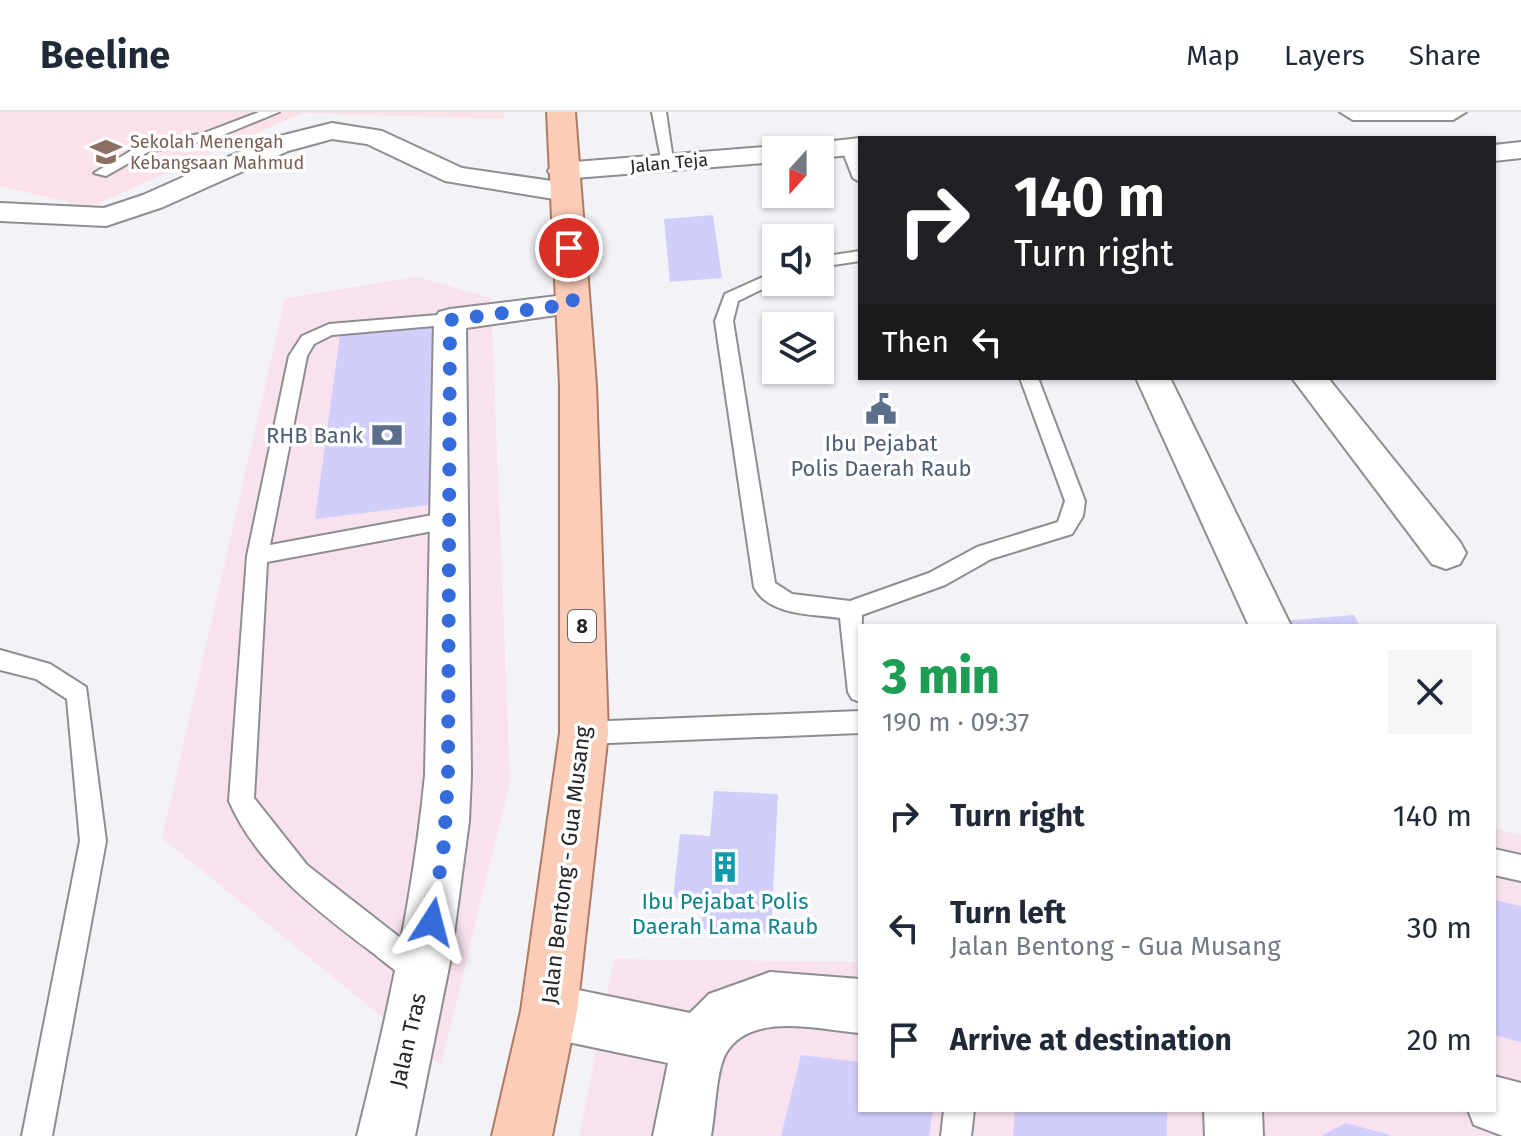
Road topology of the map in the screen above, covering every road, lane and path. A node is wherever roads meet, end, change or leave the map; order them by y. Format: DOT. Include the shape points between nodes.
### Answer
graph roads {
  1 [pos="272,112"];
  2 [pos="561,112"];
  3 [pos="659,112"];
  4 [pos="1353,112"];
  5 [pos="1453,112"];
  6 [pos="854,146"];
  7 [pos="834,148"];
  8 [pos="1521,150"];
  9 [pos="1496,153"];
  10 [pos="762,155"];
  11 [pos="669,164"];
  12 [pos="858,167"];
  13 [pos="101,173"];
  14 [pos="564,182"];
  15 [pos="0,212"];
  16 [pos="858,256"];
  17 [pos="834,260"];
  18 [pos="762,283"];
  19 [pos="573,304"];
  20 [pos="450,320"];
  21 [pos="1030,380"];
  22 [pos="1154,380"];
  23 [pos="1311,380"];
  24 [pos="449,520"];
  25 [pos="1446,553"];
  26 [pos="257,556"];
  27 [pos="850,610"];
  28 [pos="1269,624"];
  29 [pos="0,660"];
  30 [pos="858,676"];
  31 [pos="858,722"];
  32 [pos="584,733"];
  33 [pos="1496,862"];
  34 [pos="1521,868"];
  35 [pos="424,974"];
  36 [pos="858,1006"];
  37 [pos="549,1011"];
  38 [pos="700,1042"];
  39 [pos="1496,1106"];
  40 [pos="959,1112"];
  41 [pos="1233,1112"];
  42 [pos="1521,1112"];
  43 [pos="37,1136"];
  44 [pos="386,1136"];
  45 [pos="522,1136"];
  46 [pos="682,1136"];
  47 [pos="956,1136"];
  48 [pos="1234,1136"];
  1 -- 13 [label="lane" via="208,136 144,149"];
  2 -- 14 [label="main road, Jalan Bentong - Gua Musang / 8"];
  3 -- 11 [label="lane"];
  4 -- 5 [label="street"];
  6 -- 7 [label="street"];
  6 -- 12 [label="lane"];
  8 -- 9 [label="street"];
  10 -- 11 [label="street, Jalan Teja"];
  11 -- 14 [label="street, Jalan Teja"];
  14 -- 15 [label="street, Jalan Teja" via="455,175 373,137 332,131 278,145 106,217"];
  14 -- 19 [label="main road, Jalan Bentong - Gua Musang / 8"];
  16 -- 17 [label="lane"];
  18 -- 27 [label="lane" via="731,298 724,321 765,587 792,603"];
  19 -- 20 [label="street"];
  19 -- 32 [label="main road, Jalan Bentong - Gua Musang / 8"];
  20 -- 24 [label="street, Jalan Tras"];
  20 -- 26 [label="lane" via="329,330 308,340 298,356"];
  21 -- 27 [label="lane" via="1075,501 1065,528 984,553 937,579"];
  22 -- 28 [label="street"];
  23 -- 25 [label="street"];
  24 -- 26 [label="lane"];
  24 -- 35 [label="street, Jalan Tras" via="444,844"];
  26 -- 35 [label="lane" via="241,801 259,834 332,906"];
  27 -- 30 [label="lane"];
  29 -- 43 [label="lane" via="42,671 78,694 93,841"];
  31 -- 32 [label="lane"];
  32 -- 37 [label="main road, Jalan Bentong - Gua Musang / 8"];
  33 -- 34 [label="lane"];
  35 -- 44 [label="street, Jalan Tras"];
  36 -- 38 [label="street" via="770,999 728,1013"];
  37 -- 38 [label="street"];
  37 -- 45 [label="main road, Jalan Bentong - Gua Musang / 8"];
  38 -- 46 [label="street"];
  39 -- 42 [label="street"];
  40 -- 47 [label="lane"];
  41 -- 48 [label="street"];
}
